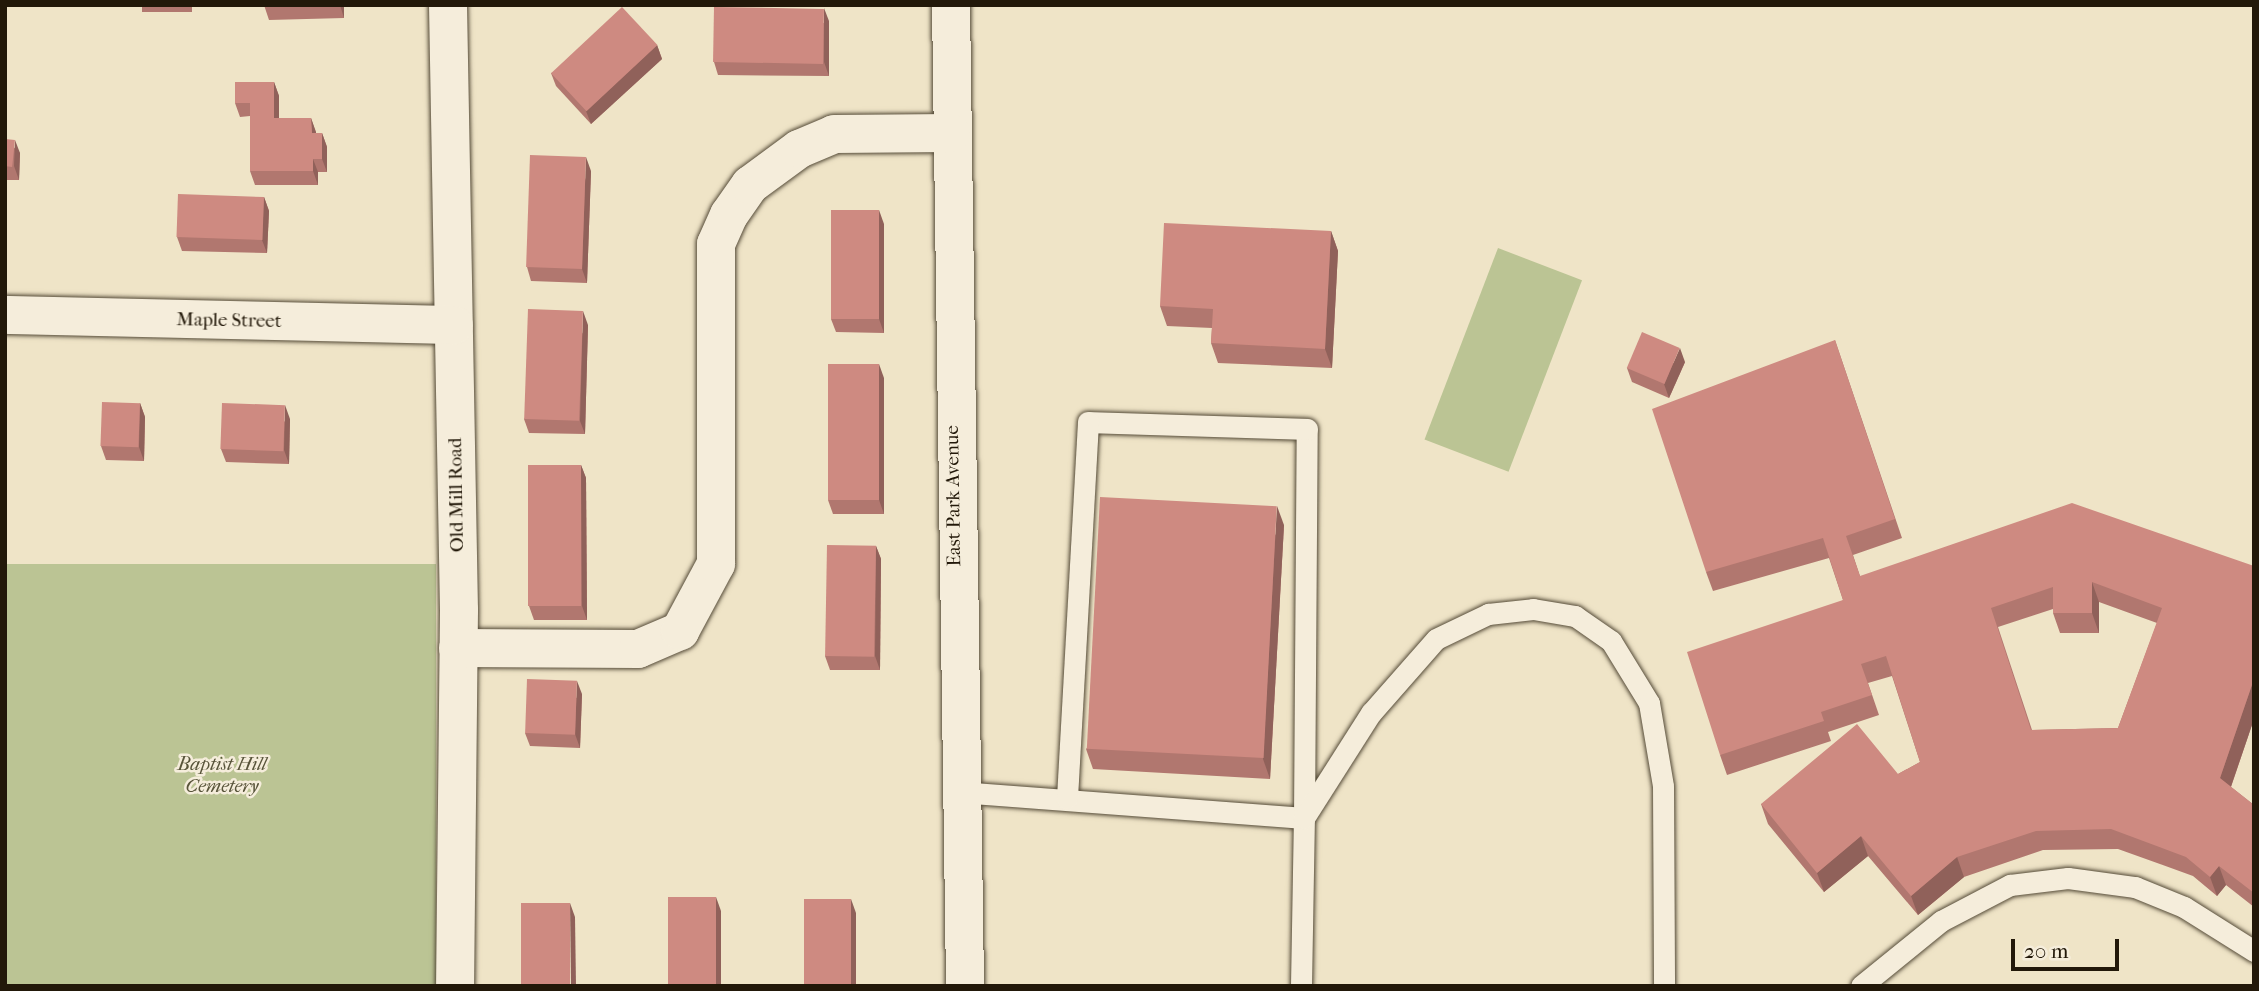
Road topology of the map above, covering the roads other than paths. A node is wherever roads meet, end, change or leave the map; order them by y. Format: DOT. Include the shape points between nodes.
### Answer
graph roads {
  1 [pos="448,5"];
  2 [pos="951,5"];
  3 [pos="951,133"];
  4 [pos="5,315"];
  5 [pos="454,325"];
  6 [pos="458,648"];
  7 [pos="960,792"];
  8 [pos="1067,798"];
  9 [pos="1304,818"];
  10 [pos="2254,951"];
  11 [pos="455,986"];
  12 [pos="965,986"];
  13 [pos="1301,986"];
  14 [pos="1664,986"];
  15 [pos="1861,986"];
  1 -- 5 [label="street, Old Mill Road"];
  2 -- 3 [label="street, East Park Avenue"];
  3 -- 6 [label="street" via="834,134 799,149 751,185 729,215 716,244 716,564 680,631 638,649"];
  3 -- 7 [label="street, East Park Avenue"];
  4 -- 5 [label="street, Maple Street"];
  5 -- 6 [label="street, Old Mill Road"];
  6 -- 11 [label="street, Old Mill Road"];
  7 -- 8 [label="lane"];
  7 -- 12 [label="street, East Park Avenue"];
  8 -- 9 [label="lane"];
  8 -- 9 [label="lane" via="1088,422 1307,429"];
  9 -- 13 [label="lane"];
  9 -- 14 [label="lane" via="1371,713 1436,639 1488,614 1533,609 1575,617 1611,641 1649,703 1663,786"];
  10 -- 15 [label="lane" via="2184,907 2135,887 2068,878 1999,891 1941,921"];
}
